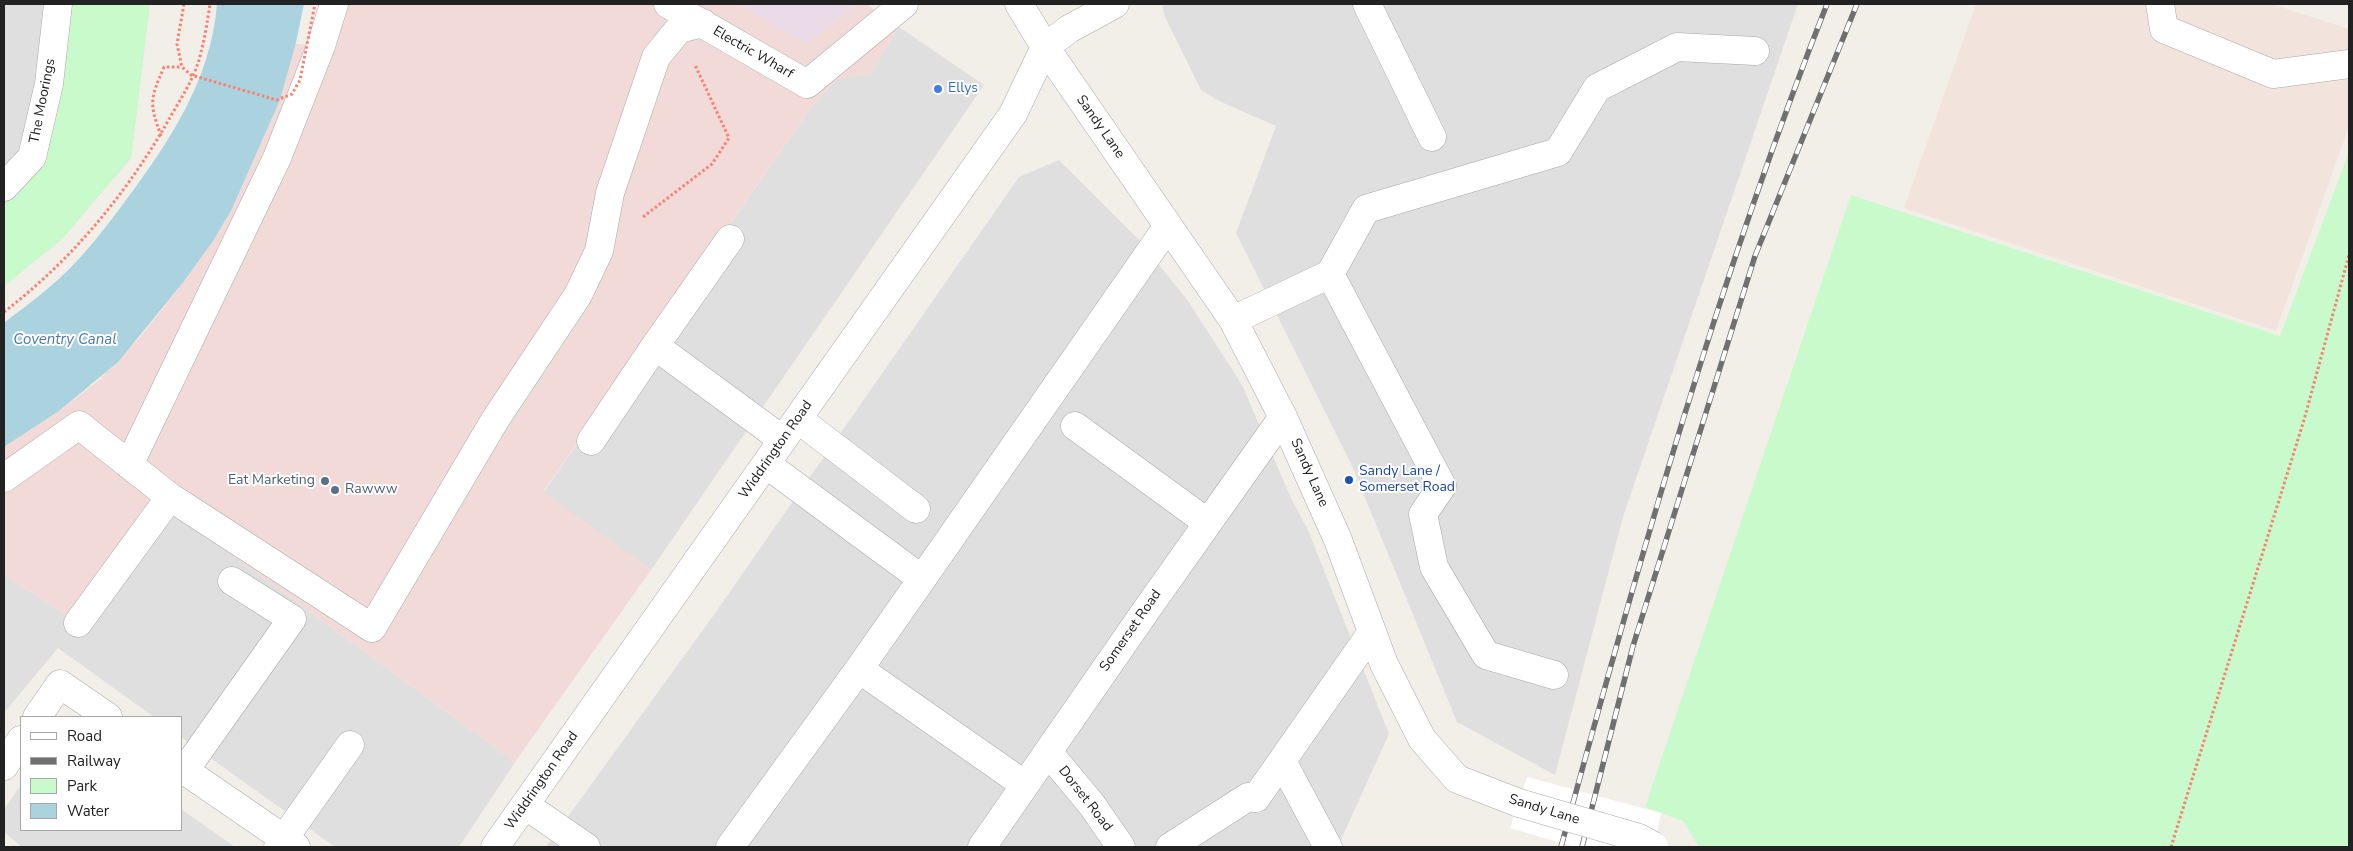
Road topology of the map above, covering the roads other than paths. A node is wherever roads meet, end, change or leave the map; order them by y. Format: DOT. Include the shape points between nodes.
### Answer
graph roads {
  1 [pos="58,4"];
  2 [pos="334,4"];
  3 [pos="668,4"];
  4 [pos="904,4"];
  5 [pos="1019,4"];
  6 [pos="1115,4"];
  7 [pos="1367,4"];
  8 [pos="2160,4"];
  9 [pos="691,26"];
  10 [pos="1045,47"];
  11 [pos="1755,52"];
  12 [pos="2349,64"];
  13 [pos="1432,137"];
  14 [pos="4,187"];
  15 [pos="1168,226"];
  16 [pos="730,239"];
  17 [pos="1330,274"];
  18 [pos="1233,320"];
  19 [pos="655,346"];
  20 [pos="1283,417"];
  21 [pos="1075,426"];
  22 [pos="790,430"];
  23 [pos="590,441"];
  24 [pos="766,464"];
  25 [pos="129,465"];
  26 [pos="4,478"];
  27 [pos="170,498"];
  28 [pos="916,509"];
  29 [pos="1208,523"];
  30 [pos="922,579"];
  31 [pos="232,581"];
  32 [pos="78,623"];
  33 [pos="1372,632"];
  34 [pos="859,669"];
  35 [pos="1554,675"];
  36 [pos="38,716"];
  37 [pos="107,716"];
  38 [pos="20,742"];
  39 [pos="350,746"];
  40 [pos="1048,752"];
  41 [pos="1282,761"];
  42 [pos="4,766"];
  43 [pos="183,769"];
  44 [pos="1025,785"];
  45 [pos="525,805"];
  46 [pos="286,844"];
  47 [pos="495,847"];
  48 [pos="586,847"];
  49 [pos="730,847"];
  50 [pos="982,847"];
  51 [pos="1121,847"];
  52 [pos="1170,847"];
  53 [pos="1328,847"];
  54 [pos="1655,847"];
  1 -- 14 [label="street, The Moorings" via="49,84 32,157"];
  2 -- 25 [label="street" via="277,158"];
  3 -- 9 [label="street, Electric Wharf"];
  4 -- 9 [label="street, Electric Wharf" via="807,84"];
  5 -- 10 [label="street, Sandy Lane"];
  6 -- 10 [label="street" via="1069,29"];
  7 -- 13 [label="street"];
  8 -- 12 [label="street" via="2164,29 2273,74"];
  9 -- 27 [label="street" via="656,57 610,193 599,251 578,295 495,420 372,628"];
  10 -- 15 [label="street, Sandy Lane"];
  10 -- 22 [label="street, Widdrington Road" via="1013,114"];
  11 -- 17 [label="street" via="1677,47 1597,88 1558,152 1366,208"];
  15 -- 18 [label="street, Sandy Lane"];
  15 -- 30 [label="street"];
  16 -- 19 [label="street"];
  17 -- 18 [label="street"];
  17 -- 35 [label="street" via="1442,486 1423,514 1434,566 1486,656"];
  18 -- 20 [label="street, Sandy Lane"];
  19 -- 22 [label="street"];
  19 -- 23 [label="street"];
  20 -- 29 [label="street, Somerset Road"];
  20 -- 33 [label="street, Sandy Lane" via="1338,540"];
  21 -- 29 [label="street"];
  22 -- 24 [label="street, Widdrington Road"];
  22 -- 28 [label="street"];
  24 -- 30 [label="street"];
  24 -- 45 [label="street, Widdrington Road"];
  25 -- 26 [label="street" via="79,425"];
  25 -- 27 [label="street"];
  27 -- 32 [label="street"];
  29 -- 40 [label="street, Somerset Road"];
  30 -- 34 [label="street"];
  31 -- 43 [label="street" via="292,619"];
  33 -- 41 [label="street"];
  33 -- 54 [label="street, Sandy Lane, bridge" via="1384,664 1422,739 1457,779 1518,803 1639,838"];
  34 -- 44 [label="street"];
  34 -- 49 [label="street"];
  36 -- 37 [label="street" via="60,684"];
  38 -- 42 [label="street"];
  39 -- 46 [label="street"];
  40 -- 44 [label="street, Somerset Road"];
  40 -- 51 [label="street, Dorset Road" via="1092,805"];
  41 -- 52 [label="street" via="1256,798 1248,797"];
  41 -- 53 [label="street"];
  43 -- 46 [label="street"];
  44 -- 50 [label="street, Somerset Road"];
  45 -- 47 [label="street, Widdrington Road"];
  45 -- 48 [label="street"];
}
